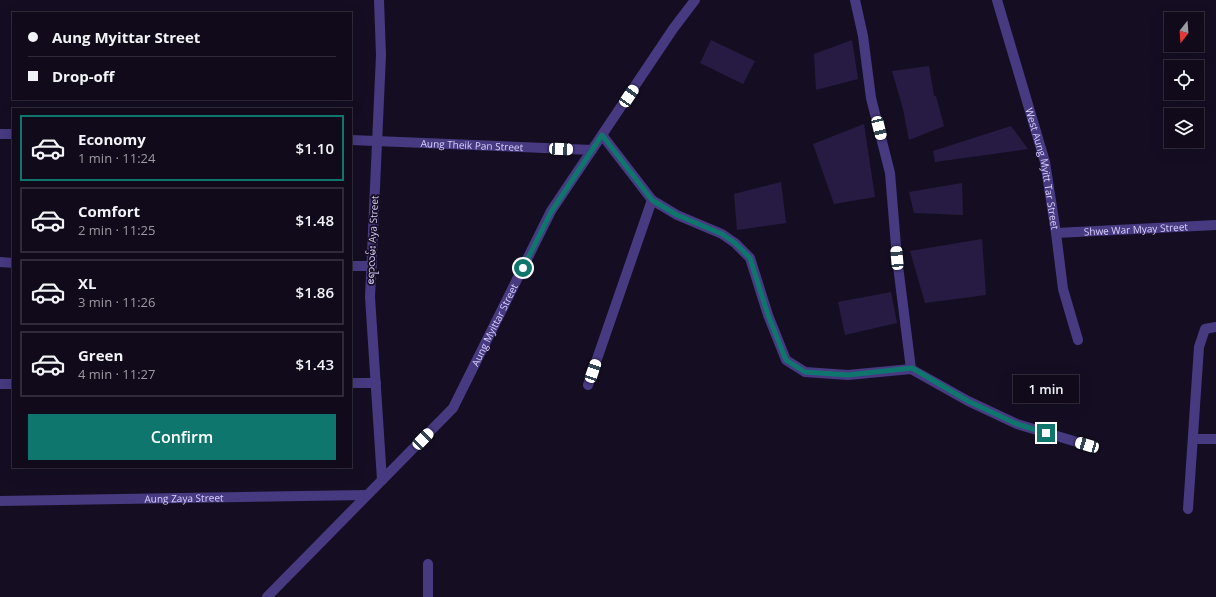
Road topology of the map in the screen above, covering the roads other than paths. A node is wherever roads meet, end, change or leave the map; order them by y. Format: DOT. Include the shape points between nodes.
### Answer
graph roads {
  1 [pos="379,0"];
  2 [pos="695,0"];
  3 [pos="855,0"];
  4 [pos="998,0"];
  5 [pos="0,134"];
  6 [pos="12,134"];
  7 [pos="602,135"];
  8 [pos="352,140"];
  9 [pos="377,141"];
  10 [pos="592,150"];
  11 [pos="652,200"];
  12 [pos="1216,225"];
  13 [pos="1056,233"];
  14 [pos="0,262"];
  15 [pos="12,262"];
  16 [pos="352,266"];
  17 [pos="372,266"];
  18 [pos="1216,327"];
  19 [pos="1078,340"];
  20 [pos="912,368"];
  21 [pos="352,383"];
  22 [pos="376,383"];
  23 [pos="0,384"];
  24 [pos="12,384"];
  25 [pos="588,385"];
  26 [pos="1193,439"];
  27 [pos="1216,439"];
  28 [pos="1087,445"];
  29 [pos="382,480"];
  30 [pos="367,495"];
  31 [pos="0,501"];
  32 [pos="1188,509"];
  33 [pos="428,564"];
  34 [pos="267,597"];
  35 [pos="428,597"];
  1 -- 9 [label="street, ဧရာလမ်း Aya Street" via="381,55"];
  2 -- 7 [label="street, Aung Myittar Street"];
  3 -- 20 [label="street" via="863,36 871,98 890,173 897,258"];
  4 -- 13 [label="street, West Aung Myitt Tar Street" via="1045,162"];
  5 -- 6 [label="street"];
  7 -- 10 [label="street, Aung Myittar Street"];
  7 -- 11 [label="street"];
  8 -- 9 [label="street, Aung Theik Pan Street"];
  9 -- 10 [label="street, Aung Theik Pan Street"];
  9 -- 17 [label="street, ဧရာလမ်း Aya Street"];
  10 -- 29 [label="street, Aung Myittar Street" via="551,212 453,408"];
  11 -- 20 [label="street" via="677,215 722,234 750,258 786,360 805,372 848,375"];
  11 -- 25 [label="street"];
  12 -- 13 [label="street, Shwe War Myay Street"];
  13 -- 19 [label="street, West Aung Myitt Tar Street" via="1063,289"];
  14 -- 15 [label="street"];
  16 -- 17 [label="street"];
  17 -- 22 [label="street, ဧရာလမ်း Aya Street" via="370,297"];
  18 -- 26 [label="street" via="1205,329 1199,348"];
  20 -- 28 [label="street" via="968,401 1017,424"];
  21 -- 22 [label="street"];
  22 -- 29 [label="street, ဧရာလမ်း Aya Street"];
  23 -- 24 [label="street"];
  26 -- 27 [label="street"];
  26 -- 32 [label="street"];
  29 -- 30 [label="street, Aung Myittar Street"];
  30 -- 31 [label="street, Aung Zaya Street"];
  30 -- 34 [label="street, Aung Myittar Street"];
  33 -- 35 [label="street"];
}
